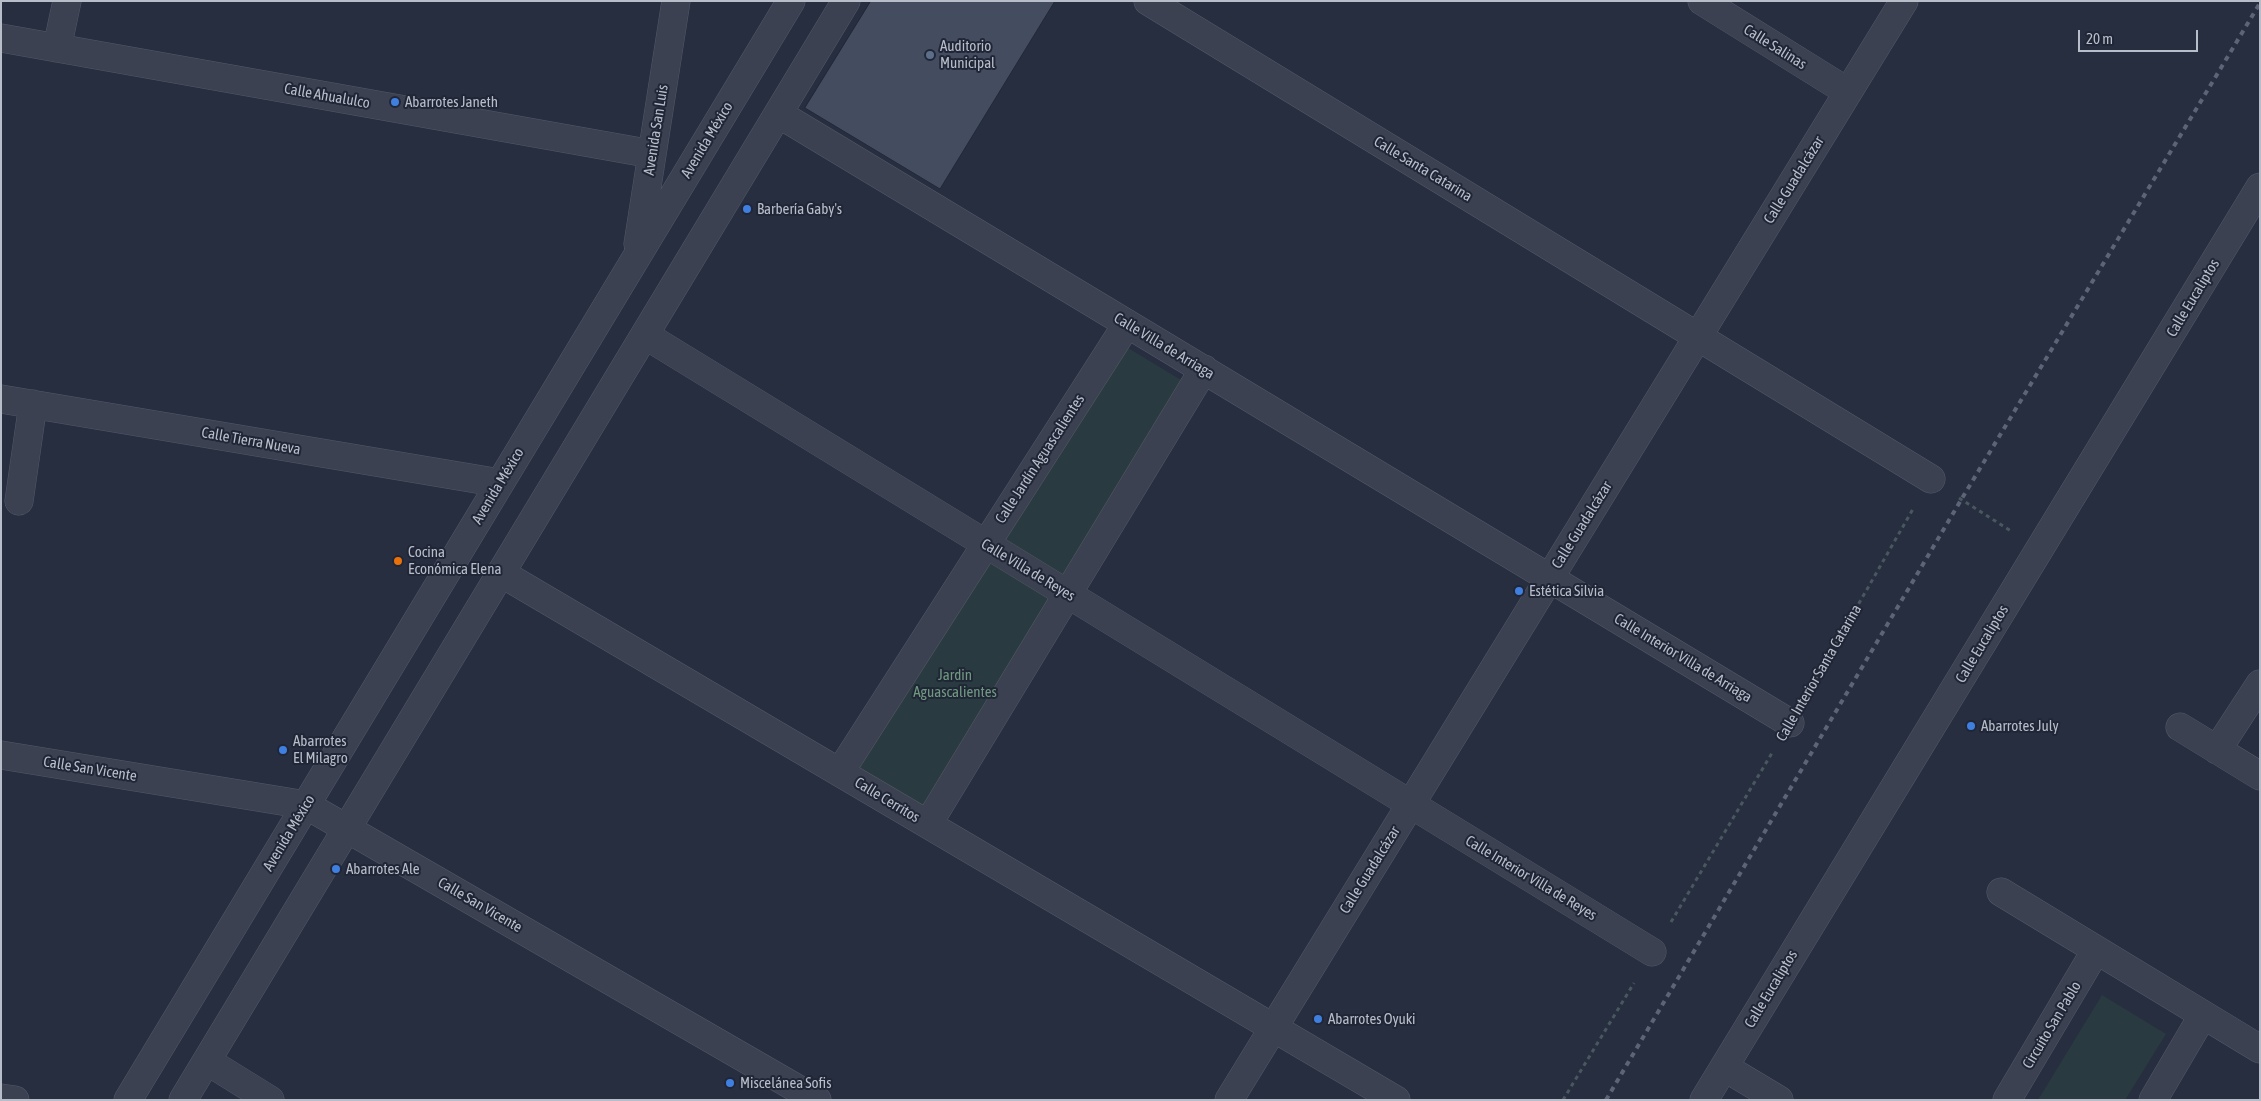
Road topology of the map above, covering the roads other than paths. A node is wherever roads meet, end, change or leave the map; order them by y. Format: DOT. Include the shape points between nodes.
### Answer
graph roads {
  1 [pos="67,1"];
  2 [pos="676,1"];
  3 [pos="791,1"];
  4 [pos="846,1"];
  5 [pos="1148,1"];
  6 [pos="1702,1"];
  7 [pos="1904,1"];
  8 [pos="1,38"];
  9 [pos="57,48"];
  10 [pos="1848,92"];
  11 [pos="779,114"];
  12 [pos="652,154"];
  13 [pos="2260,187"];
  14 [pos="2251,220"];
  15 [pos="636,259"];
  16 [pos="1127,324"];
  17 [pos="645,335"];
  18 [pos="1698,337"];
  19 [pos="1204,369"];
  20 [pos="1,398"];
  21 [pos="33,404"];
  22 [pos="1931,479"];
  23 [pos="500,483"];
  24 [pos="19,501"];
  25 [pos="985,544"];
  26 [pos="501,573"];
  27 [pos="1550,578"];
  28 [pos="1067,594"];
  29 [pos="2260,684"];
  30 [pos="1790,723"];
  31 [pos="2180,727"];
  32 [pos="2217,750"];
  33 [pos="1,755"];
  34 [pos="840,772"];
  35 [pos="2260,776"];
  36 [pos="1410,804"];
  37 [pos="306,805"];
  38 [pos="928,824"];
  39 [pos="348,828"];
  40 [pos="2001,892"];
  41 [pos="2096,950"];
  42 [pos="1652,952"];
  43 [pos="2203,1015"];
  44 [pos="1273,1027"];
  45 [pos="2260,1049"];
  46 [pos="207,1061"];
  47 [pos="1724,1067"];
  48 [pos="1,1098"];
  49 [pos="15,1100"];
  50 [pos="128,1100"];
  51 [pos="184,1100"];
  52 [pos="270,1100"];
  53 [pos="817,1100"];
  54 [pos="1229,1100"];
  55 [pos="1396,1100"];
  56 [pos="1704,1100"];
  57 [pos="1778,1100"];
  58 [pos="2008,1100"];
  59 [pos="2153,1100"];
  1 -- 9 [label="street"];
  2 -- 12 [label="street, Avenida San Luis"];
  3 -- 15 [label="street, Avenida México"];
  4 -- 11 [label="street"];
  5 -- 18 [label="street, Calle Santa Catarina"];
  6 -- 10 [label="street, Calle Salinas"];
  7 -- 10 [label="street, Calle Guadalcázar"];
  8 -- 9 [label="street, Calle Ahualulco"];
  9 -- 12 [label="street, Calle Ahualulco"];
  10 -- 18 [label="street, Calle Guadalcázar"];
  11 -- 16 [label="street, Calle Villa de Arriaga"];
  11 -- 17 [label="street"];
  12 -- 15 [label="street, Avenida San Luis"];
  13 -- 14 [label="street, Calle Eucaliptos"];
  14 -- 47 [label="street, Calle Eucaliptos" via="2040,549"];
  15 -- 23 [label="street, Avenida México"];
  16 -- 19 [label="street, Calle Villa de Arriaga"];
  16 -- 25 [label="street, Calle Jardín Aguascalientes"];
  17 -- 25 [label="street, Calle Villa de Reyes"];
  17 -- 26 [label="street"];
  18 -- 22 [label="street"];
  18 -- 27 [label="street, Calle Guadalcázar"];
  19 -- 27 [label="street, Calle Villa de Arriaga"];
  19 -- 28 [label="street"];
  20 -- 21 [label="street, Calle Tierra Nueva"];
  21 -- 23 [label="street, Calle Tierra Nueva"];
  21 -- 24 [label="street"];
  23 -- 37 [label="street, Avenida México"];
  25 -- 28 [label="street, Calle Villa de Reyes"];
  25 -- 34 [label="street, Calle Jardín Aguascalientes"];
  26 -- 34 [label="street, Calle Cerritos"];
  26 -- 39 [label="street"];
  27 -- 30 [label="street, Calle Interior Villa de Arriaga"];
  27 -- 36 [label="street, Calle Guadalcázar"];
  28 -- 36 [label="street, Calle Villa de Reyes"];
  28 -- 38 [label="street"];
  29 -- 32 [label="street"];
  31 -- 32 [label="street"];
  32 -- 35 [label="street"];
  33 -- 37 [label="street, Calle San Vicente"];
  34 -- 38 [label="street, Calle Cerritos"];
  36 -- 42 [label="street, Calle Interior Villa de Reyes"];
  36 -- 44 [label="street, Calle Guadalcázar"];
  37 -- 39 [label="street, Calle San Vicente"];
  37 -- 50 [label="street, Avenida México"];
  38 -- 44 [label="street, Calle Cerritos"];
  39 -- 46 [label="street"];
  39 -- 53 [label="street, Calle San Vicente"];
  40 -- 41 [label="street"];
  41 -- 43 [label="street"];
  41 -- 58 [label="street, Circuito San Pablo"];
  43 -- 45 [label="street"];
  43 -- 59 [label="street"];
  44 -- 54 [label="street, Calle Guadalcázar"];
  44 -- 55 [label="street, Calle Cerritos"];
  46 -- 51 [label="street"];
  46 -- 52 [label="street"];
  47 -- 56 [label="street, Calle Eucaliptos"];
  47 -- 57 [label="street"];
  48 -- 49 [label="street"];
}
